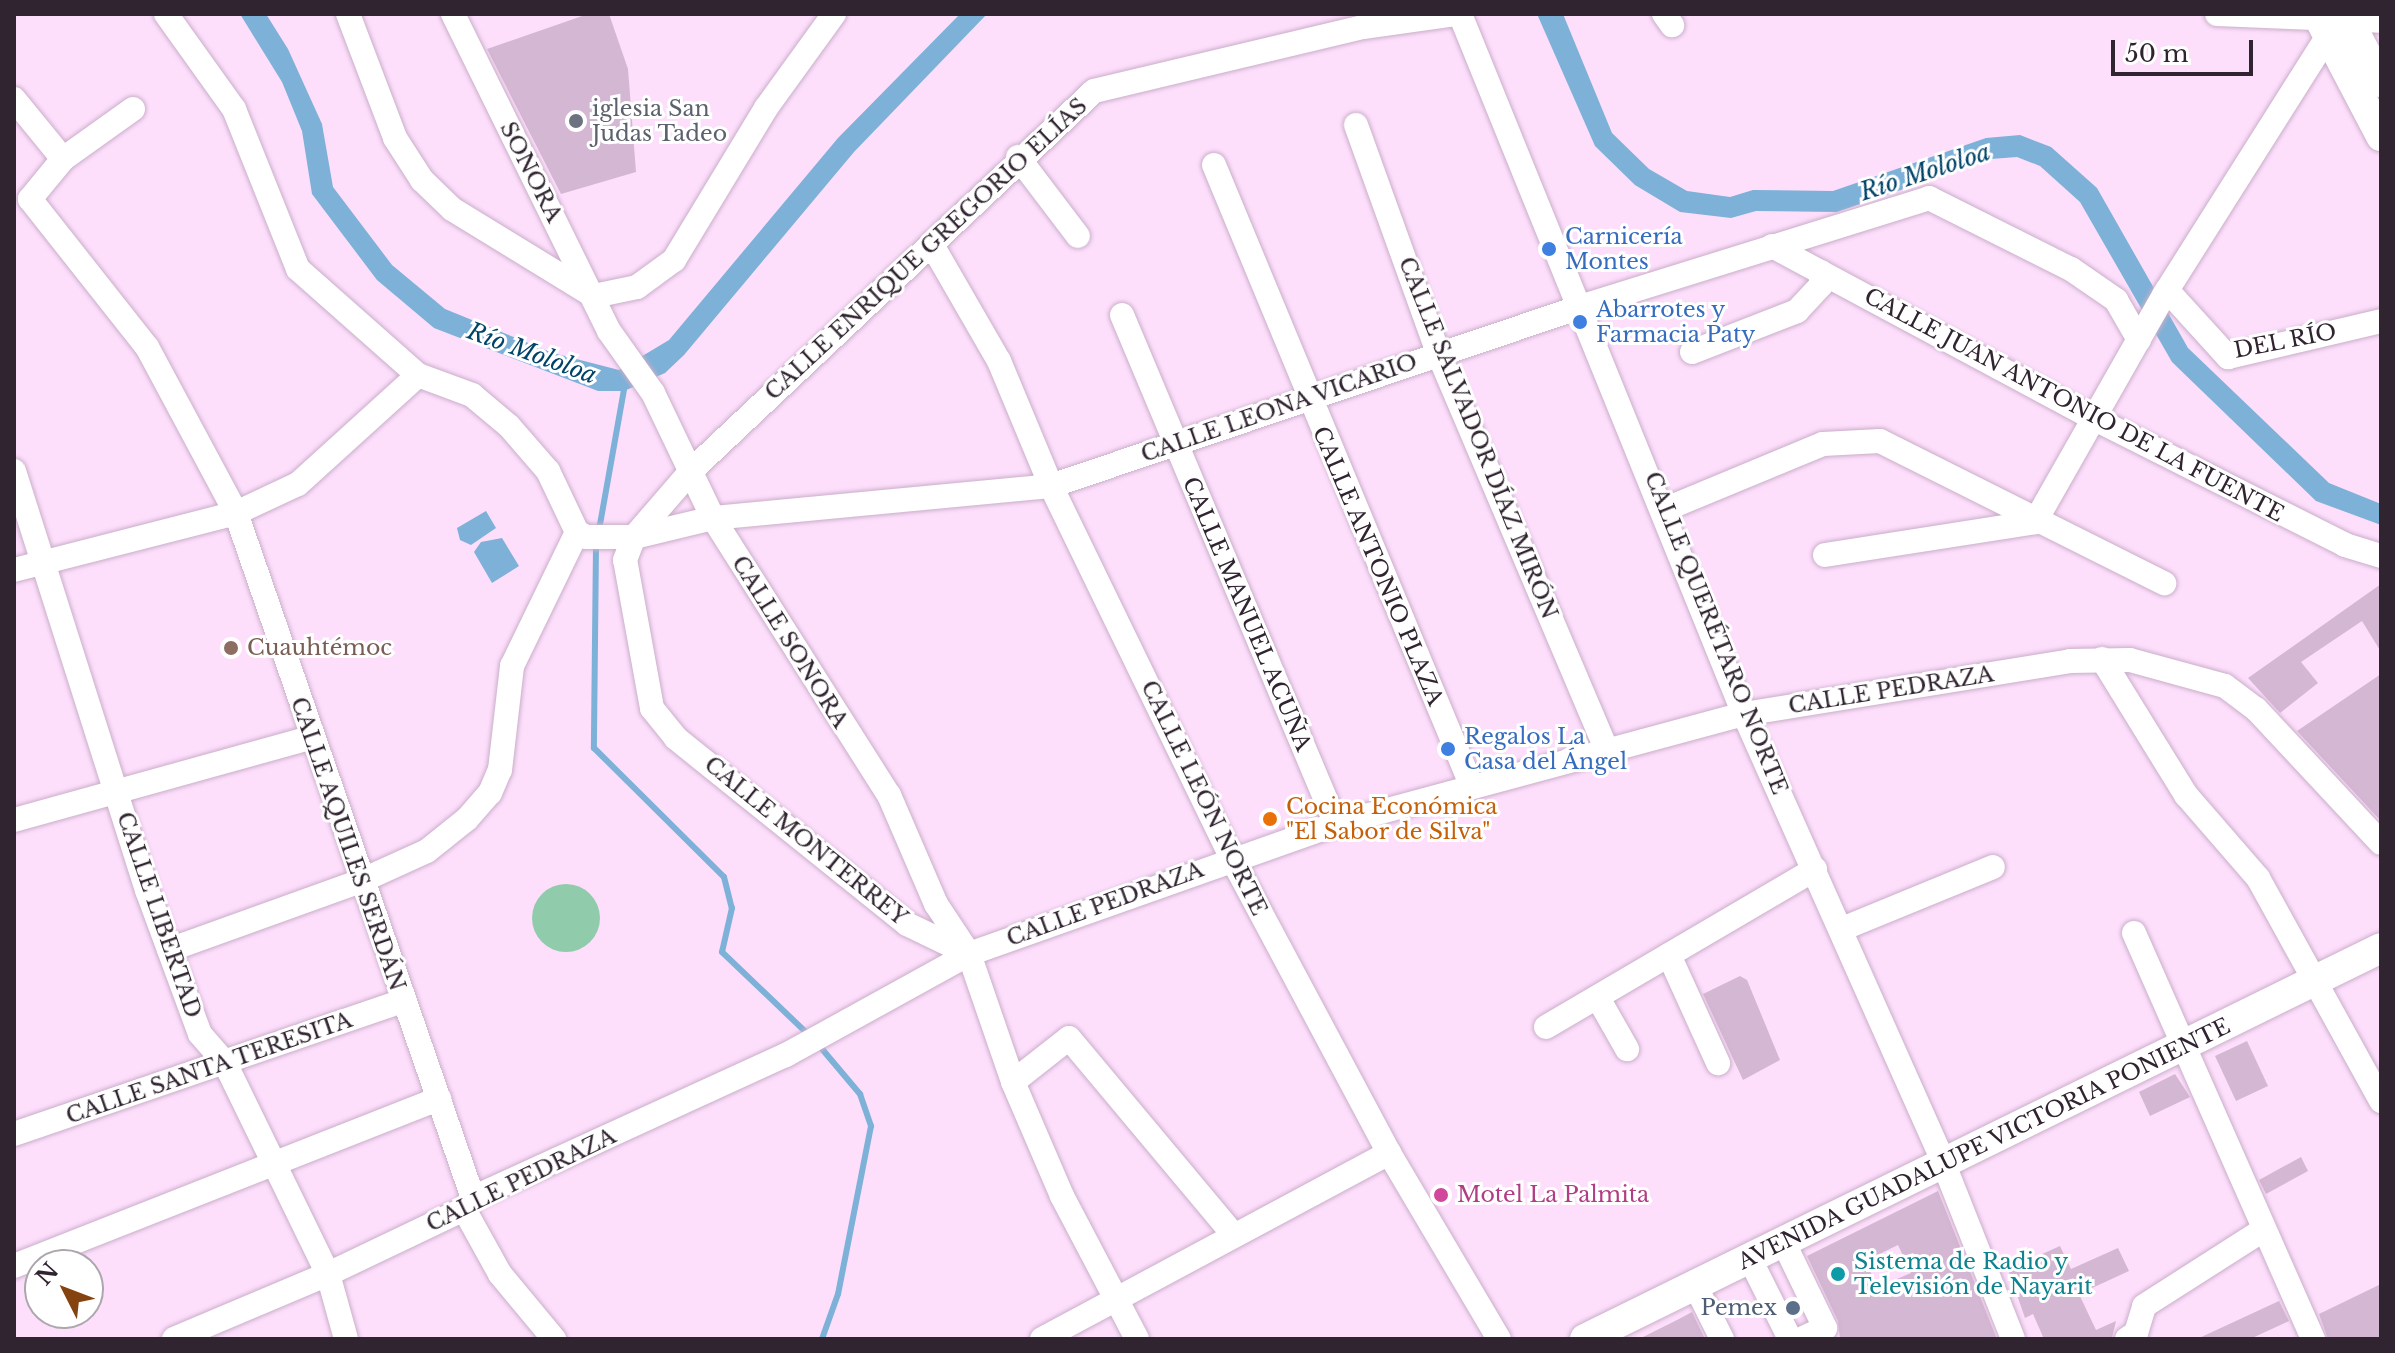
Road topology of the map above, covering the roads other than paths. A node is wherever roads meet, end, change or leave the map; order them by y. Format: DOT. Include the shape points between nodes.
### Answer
graph roads {
  1 [pos="166,14"];
  2 [pos="348,14"];
  3 [pos="453,14"];
  4 [pos="834,14"];
  5 [pos="1459,14"];
  6 [pos="2217,14"];
  7 [pos="2334,19"];
  8 [pos="2381,21"];
  9 [pos="2381,82"];
  10 [pos="14,99"];
  11 [pos="133,109"];
  12 [pos="1356,125"];
  13 [pos="2381,136"];
  14 [pos="1018,157"];
  15 [pos="63,159"];
  16 [pos="1214,165"];
  17 [pos="1078,236"];
  18 [pos="932,245"];
  19 [pos="1772,246"];
  20 [pos="1821,272"];
  21 [pos="2166,292"];
  22 [pos="594,296"];
  23 [pos="1580,307"];
  24 [pos="1122,315"];
  25 [pos="2381,321"];
  26 [pos="609,331"];
  27 [pos="2141,337"];
  28 [pos="1692,352"];
  29 [pos="1439,355"];
  30 [pos="418,375"];
  31 [pos="1307,399"];
  32 [pos="2095,419"];
  33 [pos="1175,442"];
  34 [pos="692,470"];
  35 [pos="14,471"];
  36 [pos="1051,486"];
  37 [pos="1666,509"];
  38 [pos="236,513"];
  39 [pos="713,518"];
  40 [pos="2035,522"];
  41 [pos="582,535"];
  42 [pos="624,537"];
  43 [pos="1825,555"];
  44 [pos="2381,556"];
  45 [pos="41,562"];
  46 [pos="14,570"];
  47 [pos="2164,583"];
  48 [pos="2102,659"];
  49 [pos="1744,714"];
  50 [pos="310,738"];
  51 [pos="1606,749"];
  52 [pos="1472,787"];
  53 [pos="116,791"];
  54 [pos="14,820"];
  55 [pos="1336,824"];
  56 [pos="2381,843"];
  57 [pos="1231,857"];
  58 [pos="1993,867"];
  59 [pos="1815,869"];
  60 [pos="363,880"];
  61 [pos="1842,929"];
  62 [pos="2134,933"];
  63 [pos="2381,948"];
  64 [pos="169,950"];
  65 [pos="969,954"];
  66 [pos="1669,955"];
  67 [pos="2317,984"];
  68 [pos="1598,998"];
  69 [pos="403,1001"];
  70 [pos="1546,1027"];
  71 [pos="1627,1049"];
  72 [pos="2184,1050"];
  73 [pos="225,1063"];
  74 [pos="1718,1063"];
  75 [pos="1013,1082"];
  76 [pos="439,1099"];
  77 [pos="2381,1101"];
  78 [pos="14,1134"];
  79 [pos="1389,1153"];
  80 [pos="272,1161"];
  81 [pos="1943,1162"];
  82 [pos="469,1204"];
  83 [pos="2263,1230"];
  84 [pos="1234,1235"];
  85 [pos="1783,1241"];
  86 [pos="1749,1257"];
  87 [pos="14,1266"];
  88 [pos="328,1274"];
  89 [pos="1694,1283"];
  90 [pos="1806,1288"];
  91 [pos="1115,1299"];
  92 [pos="1778,1314"];
  93 [pos="174,1339"];
  94 [pos="346,1339"];
  95 [pos="554,1339"];
  96 [pos="1042,1339"];
  97 [pos="1137,1339"];
  98 [pos="1499,1339"];
  99 [pos="1585,1339"];
  100 [pos="1722,1339"];
  101 [pos="1801,1339"];
  102 [pos="2013,1339"];
  103 [pos="2127,1339"];
  104 [pos="2313,1339"];
  1 -- 30 [label="street" via="234,109 298,269"];
  2 -- 22 [label="street" via="395,138 422,180 452,209"];
  3 -- 22 [label="street, SONORA"];
  4 -- 22 [label="street" via="766,108 674,260 637,287"];
  5 -- 14 [label="street, CALLE ENRIQUE GREGORIO ELÍAS" via="1363,27 1121,80 1067,110"];
  5 -- 23 [label="street, CALLE QUERÉTARO NORTE"];
  6 -- 7 [label="street"];
  7 -- 8 [label="street"];
  7 -- 9 [label="main road"];
  7 -- 13 [label="main road"];
  7 -- 21 [label="street"];
  10 -- 15 [label="street"];
  11 -- 15 [label="street"];
  12 -- 29 [label="street, CALLE SALVADOR DÍAZ MIRÓN"];
  14 -- 17 [label="street"];
  14 -- 18 [label="street, CALLE ENRIQUE GREGORIO ELÍAS"];
  15 -- 38 [label="street, CALLE AQUILES SERDÁN" via="30,199 147,347"];
  16 -- 31 [label="street, CALLE ANTONIO PLAZA"];
  18 -- 34 [label="street, CALLE ENRIQUE GREGORIO ELÍAS"];
  18 -- 36 [label="street, CALLE LEÓN NORTE" via="999,361"];
  19 -- 20 [label="street, CALLE JUAN ANTONIO DE LA FUENTE"];
  19 -- 23 [label="street, CALLE LEONA VICARIO"];
  19 -- 27 [label="street, CALLE LEONA VICARIO" via="1929,198 2071,269 2116,300"];
  20 -- 28 [label="street" via="1821,285 1797,311"];
  20 -- 32 [label="street, CALLE JUAN ANTONIO DE LA FUENTE"];
  21 -- 25 [label="street, DEL RÍO" via="2228,357"];
  21 -- 27 [label="street"];
  22 -- 26 [label="street, SONORA"];
  23 -- 29 [label="street, CALLE LEONA VICARIO"];
  23 -- 37 [label="street, CALLE QUERÉTARO NORTE"];
  24 -- 33 [label="street, CALLE MANUEL ACUÑA"];
  26 -- 34 [label="street, CALLE SONORA" via="653,393"];
  27 -- 32 [label="street"];
  29 -- 31 [label="street, CALLE LEONA VICARIO"];
  29 -- 51 [label="street, CALLE SALVADOR DÍAZ MIRÓN"];
  30 -- 38 [label="street" via="298,484"];
  30 -- 41 [label="street" via="472,395 509,426 548,471"];
  31 -- 33 [label="street, CALLE LEONA VICARIO"];
  31 -- 52 [label="street, CALLE ANTONIO PLAZA"];
  32 -- 40 [label="street"];
  32 -- 44 [label="street, CALLE JUAN ANTONIO DE LA FUENTE" via="2345,545"];
  33 -- 36 [label="street, CALLE LEONA VICARIO"];
  33 -- 55 [label="street, CALLE MANUEL ACUÑA"];
  34 -- 39 [label="street, CALLE SONORA"];
  34 -- 42 [label="street, CALLE ENRIQUE GREGORIO ELÍAS"];
  35 -- 45 [label="street, CALLE LIBERTAD"];
  36 -- 39 [label="street, CALLE LEONA VICARIO"];
  36 -- 57 [label="street, CALLE LEÓN NORTE"];
  37 -- 40 [label="street" via="1823,444 1856,437 1880,441"];
  37 -- 49 [label="street, CALLE QUERÉTARO NORTE"];
  38 -- 45 [label="street"];
  38 -- 50 [label="street, CALLE AQUILES SERDÁN"];
  39 -- 42 [label="street, CALLE LEONA VICARIO"];
  39 -- 65 [label="street, CALLE SONORA" via="889,795 936,904"];
  40 -- 43 [label="street"];
  40 -- 47 [label="street"];
  41 -- 42 [label="street, CALLE LEONA VICARIO"];
  41 -- 60 [label="street" via="512,666 500,770 490,793 427,851"];
  42 -- 65 [label="street, CALLE MONTERREY" via="646,681 660,718 676,738 907,924"];
  45 -- 46 [label="street"];
  45 -- 53 [label="street, CALLE LIBERTAD"];
  48 -- 49 [label="street, CALLE PEDRAZA"];
  48 -- 56 [label="street, CALLE PEDRAZA" via="2130,660 2225,686 2256,709"];
  48 -- 67 [label="street" via="2186,795 2258,878"];
  49 -- 51 [label="street, CALLE PEDRAZA"];
  49 -- 59 [label="street, CALLE QUERÉTARO NORTE"];
  50 -- 53 [label="street"];
  50 -- 60 [label="street, CALLE AQUILES SERDÁN"];
  51 -- 52 [label="street, CALLE PEDRAZA"];
  52 -- 55 [label="street, CALLE PEDRAZA"];
  53 -- 54 [label="street"];
  53 -- 64 [label="street, CALLE LIBERTAD"];
  55 -- 57 [label="street, CALLE PEDRAZA"];
  57 -- 65 [label="street, CALLE PEDRAZA"];
  57 -- 79 [label="street, CALLE LEÓN NORTE"];
  58 -- 61 [label="street"];
  59 -- 61 [label="street, CALLE QUERÉTARO NORTE"];
  59 -- 66 [label="street"];
  60 -- 64 [label="street"];
  60 -- 69 [label="street, CALLE AQUILES SERDÁN"];
  61 -- 81 [label="street, CALLE QUERÉTARO NORTE"];
  62 -- 72 [label="street"];
  63 -- 67 [label="main road, AVENIDA GUADALUPE VICTORIA PONIENTE"];
  64 -- 73 [label="street, CALLE LIBERTAD" via="200,1034"];
  65 -- 75 [label="street"];
  65 -- 82 [label="street, CALLE PEDRAZA" via="786,1055"];
  66 -- 68 [label="street"];
  66 -- 74 [label="street"];
  67 -- 72 [label="main road, AVENIDA GUADALUPE VICTORIA PONIENTE"];
  67 -- 77 [label="street"];
  68 -- 70 [label="street"];
  68 -- 71 [label="street"];
  69 -- 73 [label="street, CALLE SANTA TERESITA"];
  69 -- 76 [label="street, CALLE AQUILES SERDÁN"];
  72 -- 81 [label="main road, AVENIDA GUADALUPE VICTORIA PONIENTE"];
  72 -- 83 [label="street"];
  73 -- 78 [label="street, CALLE SANTA TERESITA"];
  73 -- 80 [label="street, CALLE LIBERTAD"];
  75 -- 84 [label="street" via="1069,1038"];
  75 -- 91 [label="street"];
  76 -- 80 [label="street"];
  76 -- 82 [label="street, CALLE AQUILES SERDÁN"];
  79 -- 84 [label="street"];
  79 -- 98 [label="street, CALLE LEÓN NORTE"];
  80 -- 87 [label="street"];
  80 -- 88 [label="street, CALLE LIBERTAD"];
  81 -- 85 [label="main road, AVENIDA GUADALUPE VICTORIA PONIENTE"];
  81 -- 102 [label="street, CALLE QUERÉTARO NORTE"];
  82 -- 88 [label="street, CALLE PEDRAZA"];
  82 -- 95 [label="street, CALLE AQUILES SERDÁN" via="500,1274"];
  83 -- 103 [label="street" via="2144,1306 2136,1333"];
  83 -- 104 [label="street"];
  84 -- 91 [label="street"];
  85 -- 86 [label="main road, AVENIDA GUADALUPE VICTORIA PONIENTE"];
  85 -- 90 [label="street"];
  86 -- 89 [label="main road, AVENIDA GUADALUPE VICTORIA PONIENTE"];
  86 -- 92 [label="street"];
  88 -- 93 [label="street, CALLE PEDRAZA"];
  88 -- 94 [label="street, CALLE LIBERTAD"];
  89 -- 99 [label="main road, AVENIDA GUADALUPE VICTORIA PONIENTE"];
  89 -- 100 [label="street"];
  90 -- 92 [label="street"];
  90 -- 101 [label="street" via="1825,1328"];
  91 -- 96 [label="street"];
  91 -- 97 [label="street"];
}
